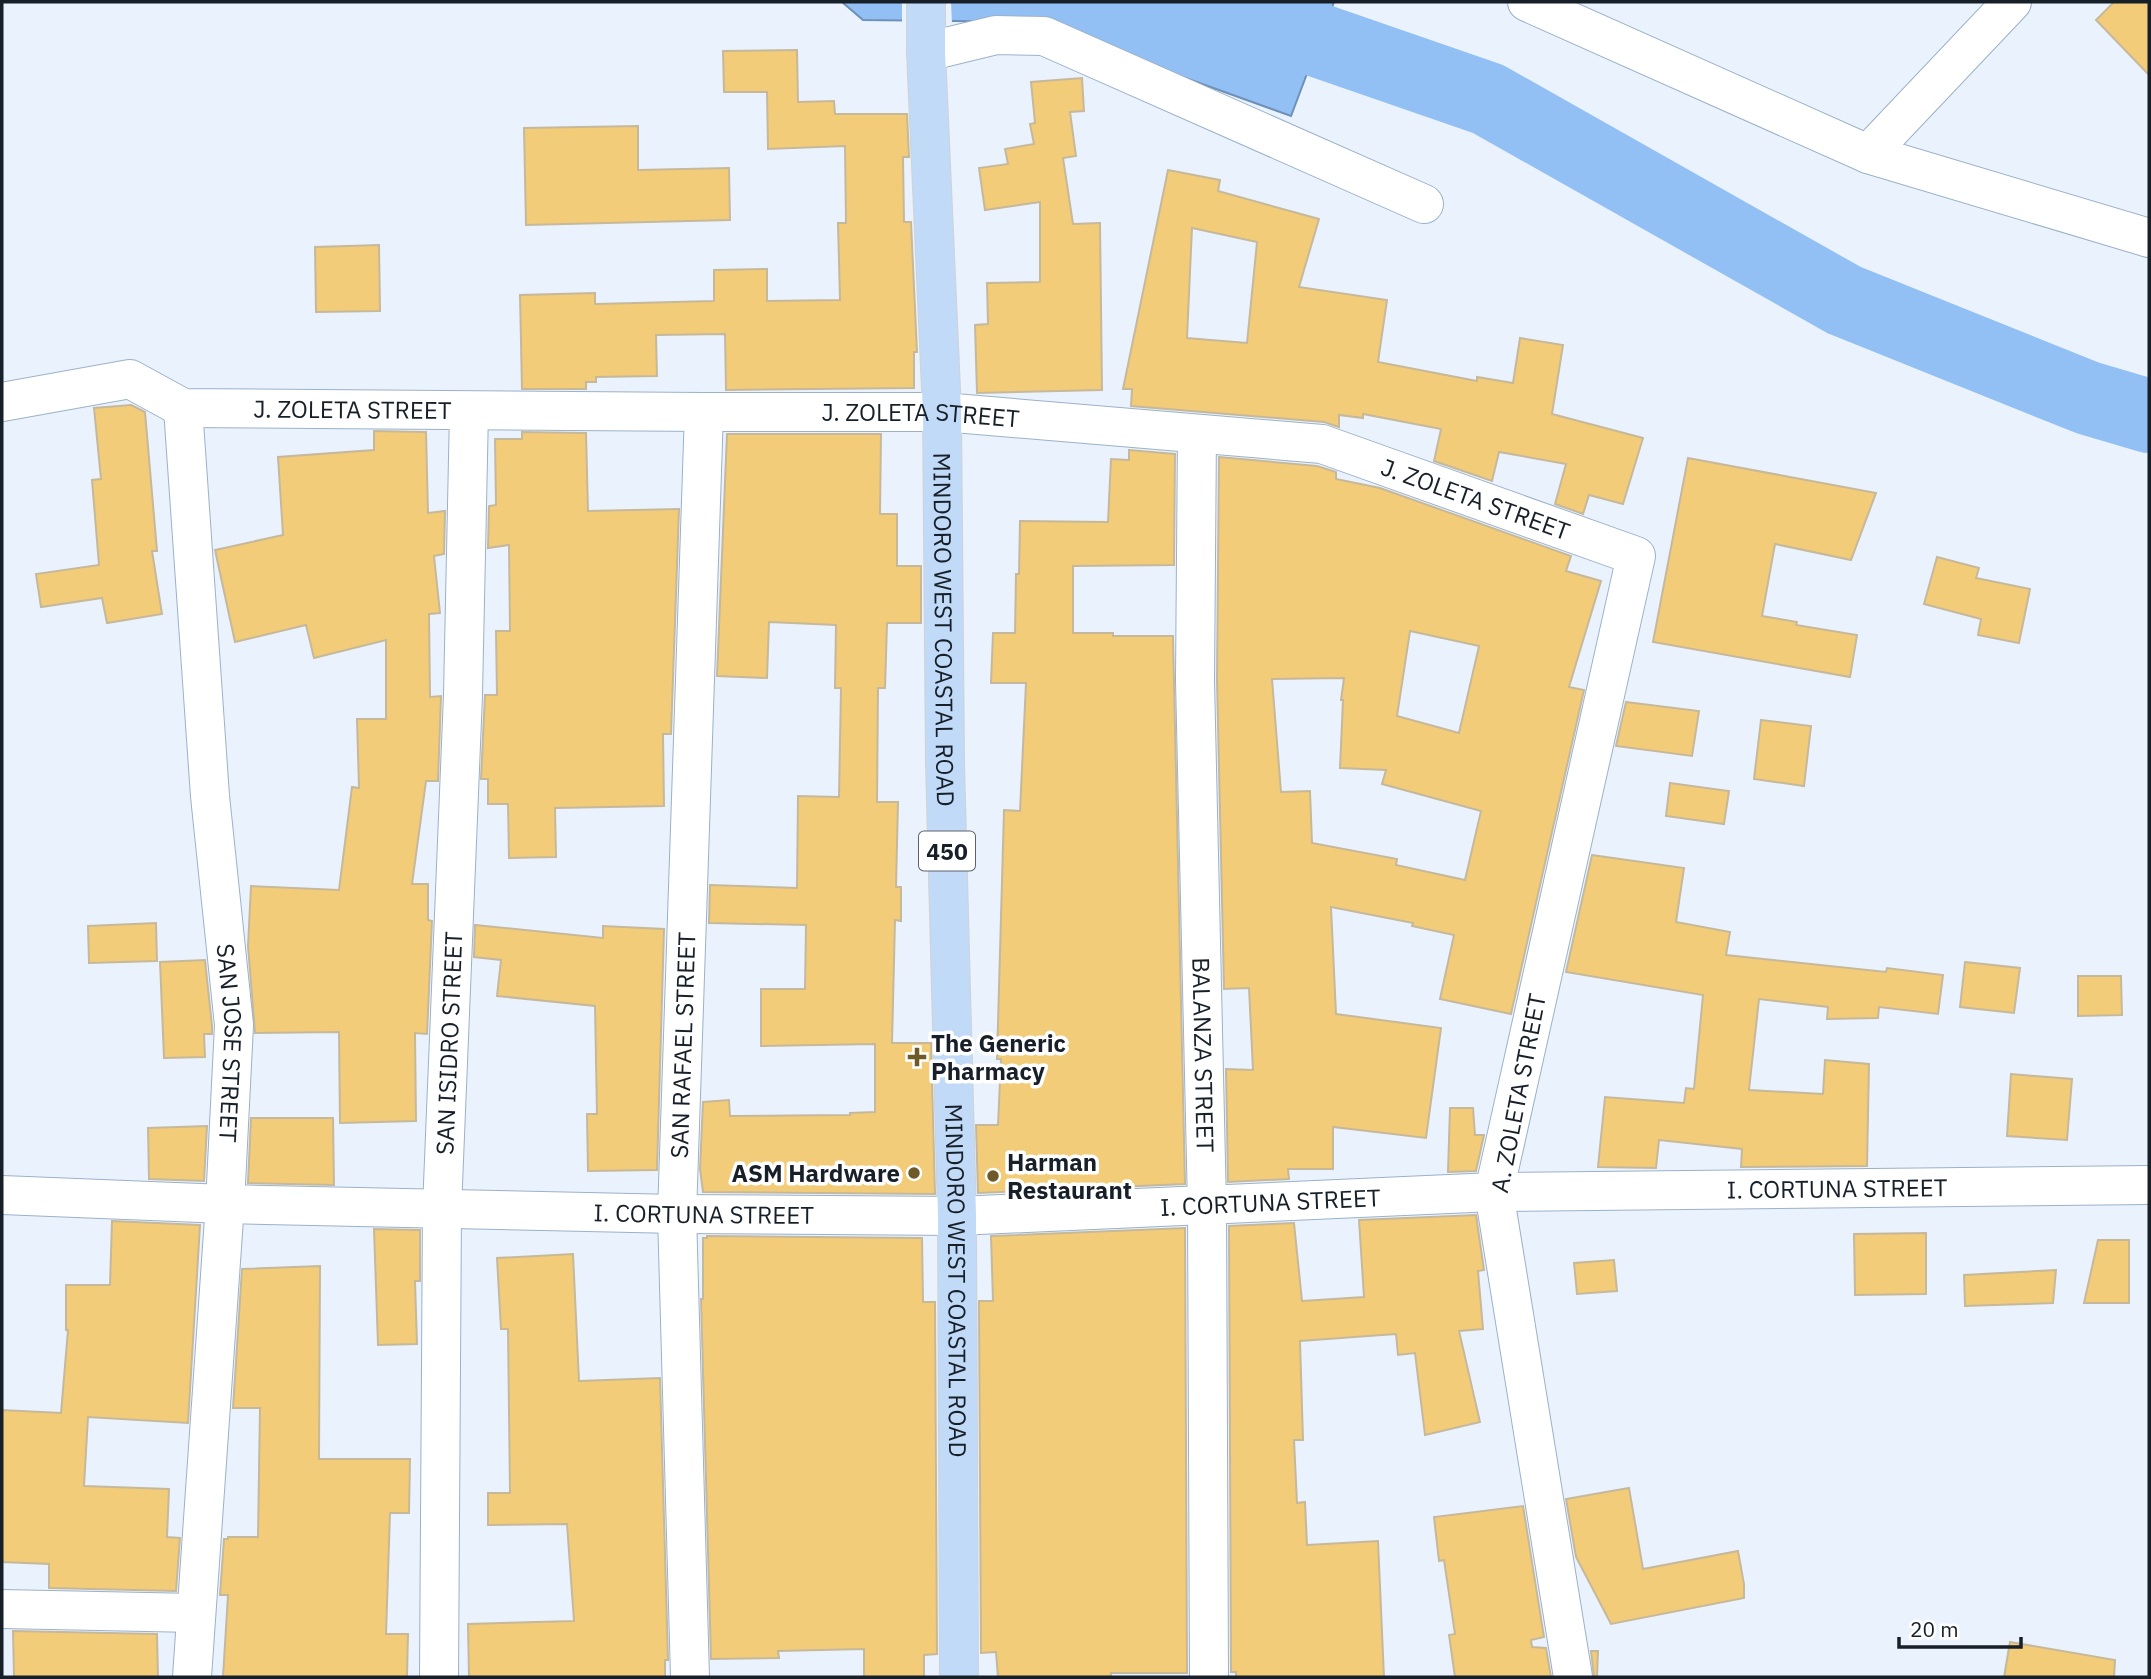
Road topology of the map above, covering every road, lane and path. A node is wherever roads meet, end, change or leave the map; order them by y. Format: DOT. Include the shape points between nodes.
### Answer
graph roads {
  1 [pos="1527,2"];
  2 [pos="2012,2"];
  3 [pos="926,26"];
  4 [pos="1868,154"];
  5 [pos="1424,204"];
  6 [pos="2149,238"];
  7 [pos="2,402"];
  8 [pos="183,408"];
  9 [pos="469,411"];
  10 [pos="704,412"];
  11 [pos="942,412"];
  12 [pos="1197,434"];
  13 [pos="1636,556"];
  14 [pos="2149,1185"];
  15 [pos="1494,1192"];
  16 [pos="2,1195"];
  17 [pos="225,1205"];
  18 [pos="1207,1206"];
  19 [pos="442,1209"];
  20 [pos="677,1214"];
  21 [pos="957,1216"];
  22 [pos="2,1609"];
  23 [pos="195,1614"];
  24 [pos="192,1677"];
  25 [pos="439,1677"];
  26 [pos="690,1677"];
  27 [pos="959,1677"];
  28 [pos="1209,1677"];
  29 [pos="1573,1677"];
  1 -- 4 [label="street"];
  2 -- 4 [label="street"];
  3 -- 5 [label="street" via="1044,36"];
  3 -- 11 [label="main road, MINDORO WEST COASTAL ROAD / 450"];
  4 -- 6 [label="street"];
  7 -- 8 [label="street" via="130,379"];
  8 -- 9 [label="street, J. ZOLETA STREET"];
  8 -- 17 [label="street, SAN JOSE STREET" via="211,796 234,1025"];
  9 -- 10 [label="street, J. ZOLETA STREET"];
  9 -- 19 [label="street, SAN ISIDRO STREET" via="463,695"];
  10 -- 11 [label="street, J. ZOLETA STREET"];
  10 -- 20 [label="street, SAN RAFAEL STREET"];
  11 -- 12 [label="street, J. ZOLETA STREET"];
  11 -- 21 [label="main road, MINDORO WEST COASTAL ROAD / 450" via="945,763"];
  12 -- 13 [label="street, J. ZOLETA STREET" via="1322,444"];
  12 -- 18 [label="street, BALANZA STREET" via="1195,680"];
  13 -- 15 [label="street, A. ZOLETA STREET"];
  14 -- 15 [label="street, I. CORTUNA STREET"];
  15 -- 18 [label="street, I. CORTUNA STREET"];
  15 -- 29 [label="street, A. ZOLETA STREET"];
  16 -- 17 [label="street, I. CORTUNA STREET"];
  17 -- 19 [label="street, I. CORTUNA STREET"];
  17 -- 23 [label="street, SAN JOSE STREET"];
  18 -- 21 [label="street, I. CORTUNA STREET"];
  18 -- 28 [label="street, BALANZA STREET"];
  19 -- 20 [label="street, I. CORTUNA STREET"];
  19 -- 25 [label="street, SAN ISIDRO STREET"];
  20 -- 21 [label="street, I. CORTUNA STREET"];
  20 -- 26 [label="street, SAN RAFAEL STREET"];
  21 -- 27 [label="main road, MINDORO WEST COASTAL ROAD / 450"];
  22 -- 23 [label="street"];
  23 -- 24 [label="street, SAN JOSE STREET"];
}
